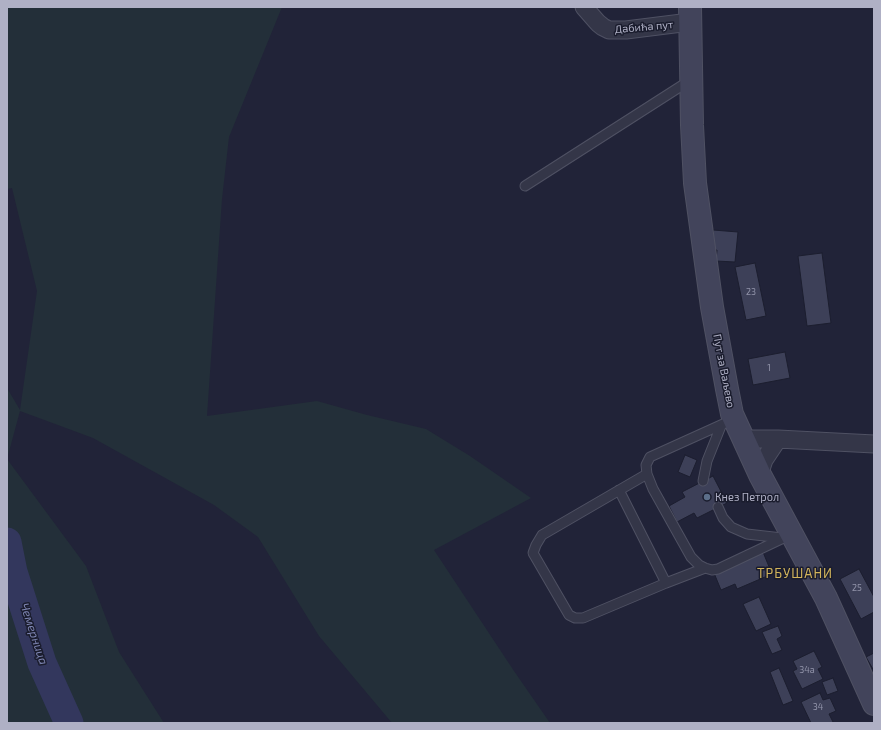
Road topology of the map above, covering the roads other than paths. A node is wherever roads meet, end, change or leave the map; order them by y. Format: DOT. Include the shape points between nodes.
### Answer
graph roads {
  1 [pos="584,7"];
  2 [pos="690,15"];
  3 [pos="691,80"];
  4 [pos="525,186"];
  5 [pos="728,423"];
  6 [pos="778,439"];
  7 [pos="744,440"];
  8 [pos="874,444"];
  9 [pos="647,474"];
  10 [pos="760,475"];
  11 [pos="703,481"];
  12 [pos="619,490"];
  13 [pos="718,507"];
  14 [pos="788,536"];
  15 [pos="705,568"];
  16 [pos="666,583"];
  17 [pos="874,704"];
  1 -- 2 [label="street, Дабића пут" via="598,23 609,30 626,30"];
  2 -- 3 [label="main road, Пут за Ваљево"];
  3 -- 4 [label="lane"];
  3 -- 5 [label="main road, Пут за Ваљево" via="693,160 712,308 727,389"];
  5 -- 7 [label="main road, Пут за Ваљево"];
  5 -- 9 [label="lane" via="650,457 646,465"];
  5 -- 11 [label="lane" via="707,461"];
  6 -- 7 [label="street"];
  6 -- 8 [label="street"];
  6 -- 10 [label="street" via="764,460"];
  7 -- 10 [label="main road, Пут за Ваљево"];
  9 -- 12 [label="lane"];
  9 -- 15 [label="lane" via="692,557"];
  10 -- 14 [label="main road, Пут за Ваљево"];
  12 -- 16 [label="lane"];
  12 -- 16 [label="lane" via="542,536 533,553 568,615 574,618 583,618"];
  13 -- 14 [label="lane" via="722,518 731,527 747,534"];
  14 -- 15 [label="lane" via="718,569"];
  14 -- 17 [label="main road, Пут за Ваљево" via="826,598"];
  15 -- 16 [label="lane"];
}
